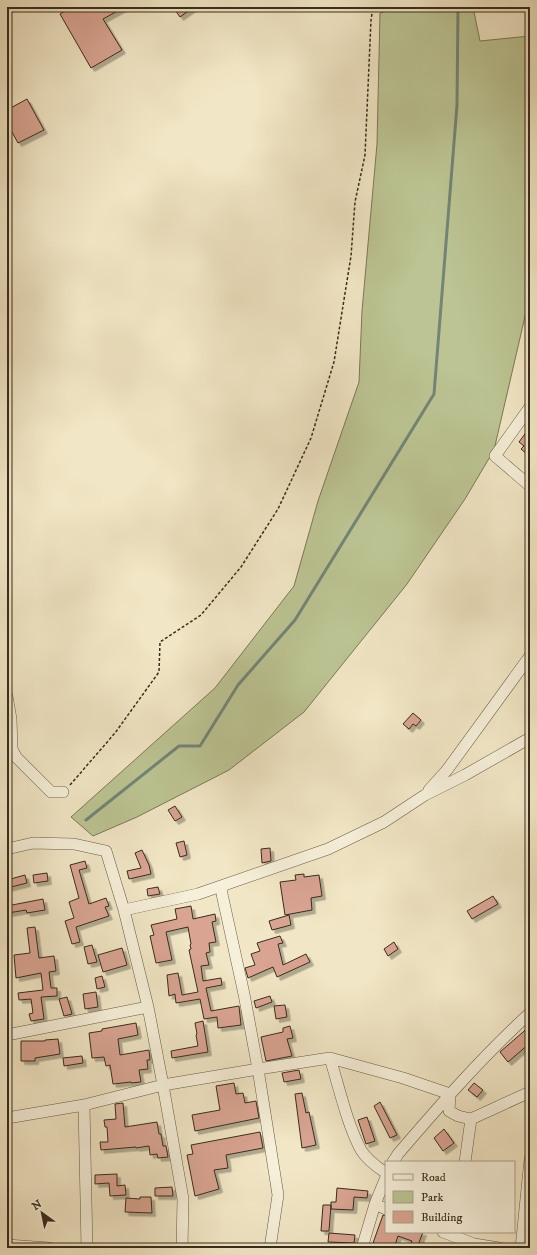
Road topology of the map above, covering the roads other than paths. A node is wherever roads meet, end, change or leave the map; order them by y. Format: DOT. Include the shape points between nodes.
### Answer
graph roads {
  1 [pos="10,7"];
  2 [pos="7,9"];
  3 [pos="530,407"];
  4 [pos="530,486"];
  5 [pos="530,656"];
  6 [pos="7,696"];
  7 [pos="530,738"];
  8 [pos="63,792"];
  9 [pos="425,794"];
  10 [pos="7,849"];
  11 [pos="222,887"];
  12 [pos="124,910"];
  13 [pos="148,1007"];
  14 [pos="530,1013"];
  15 [pos="7,1035"];
  16 [pos="330,1058"];
  17 [pos="258,1069"];
  18 [pos="163,1085"];
  19 [pos="530,1092"];
  20 [pos="450,1094"];
  21 [pos="84,1105"];
  22 [pos="7,1118"];
  23 [pos="471,1119"];
  24 [pos="530,1159"];
  25 [pos="394,1161"];
  26 [pos="465,1161"];
  27 [pos="385,1172"];
  28 [pos="385,1183"];
  29 [pos="381,1206"];
  30 [pos="446,1233"];
  31 [pos="7,1245"];
  32 [pos="48,1248"];
  33 [pos="87,1248"];
  34 [pos="182,1248"];
  35 [pos="270,1248"];
  36 [pos="362,1248"];
  37 [pos="499,1248"];
  38 [pos="521,1248"];
  1 -- 2 [label="street"];
  3 -- 4 [label="street" via="495,456"];
  5 -- 9 [label="street" via="447,770"];
  6 -- 8 [label="street" via="12,749 16,757 51,792"];
  7 -- 9 [label="street" via="465,775"];
  9 -- 11 [label="street" via="384,822 328,849"];
  10 -- 12 [label="street" via="33,843 74,844 106,851"];
  11 -- 12 [label="street"];
  11 -- 17 [label="street"];
  12 -- 13 [label="street"];
  13 -- 15 [label="street"];
  13 -- 18 [label="street"];
  14 -- 20 [label="street"];
  16 -- 17 [label="street"];
  16 -- 20 [label="street"];
  16 -- 27 [label="street" via="351,1127 362,1151 373,1164"];
  17 -- 18 [label="street"];
  17 -- 35 [label="street" via="278,1195"];
  18 -- 21 [label="street"];
  18 -- 34 [label="street" via="183,1199"];
  19 -- 23 [label="street"];
  20 -- 23 [label="street" via="449,1111"];
  20 -- 25 [label="street"];
  21 -- 22 [label="street"];
  21 -- 33 [label="street"];
  23 -- 26 [label="street"];
  24 -- 38 [label="street"];
  28 -- 29 [label="street"];
  29 -- 36 [label="street"];
  30 -- 37 [label="street" via="474,1244"];
  31 -- 32 [label="street"];
}
